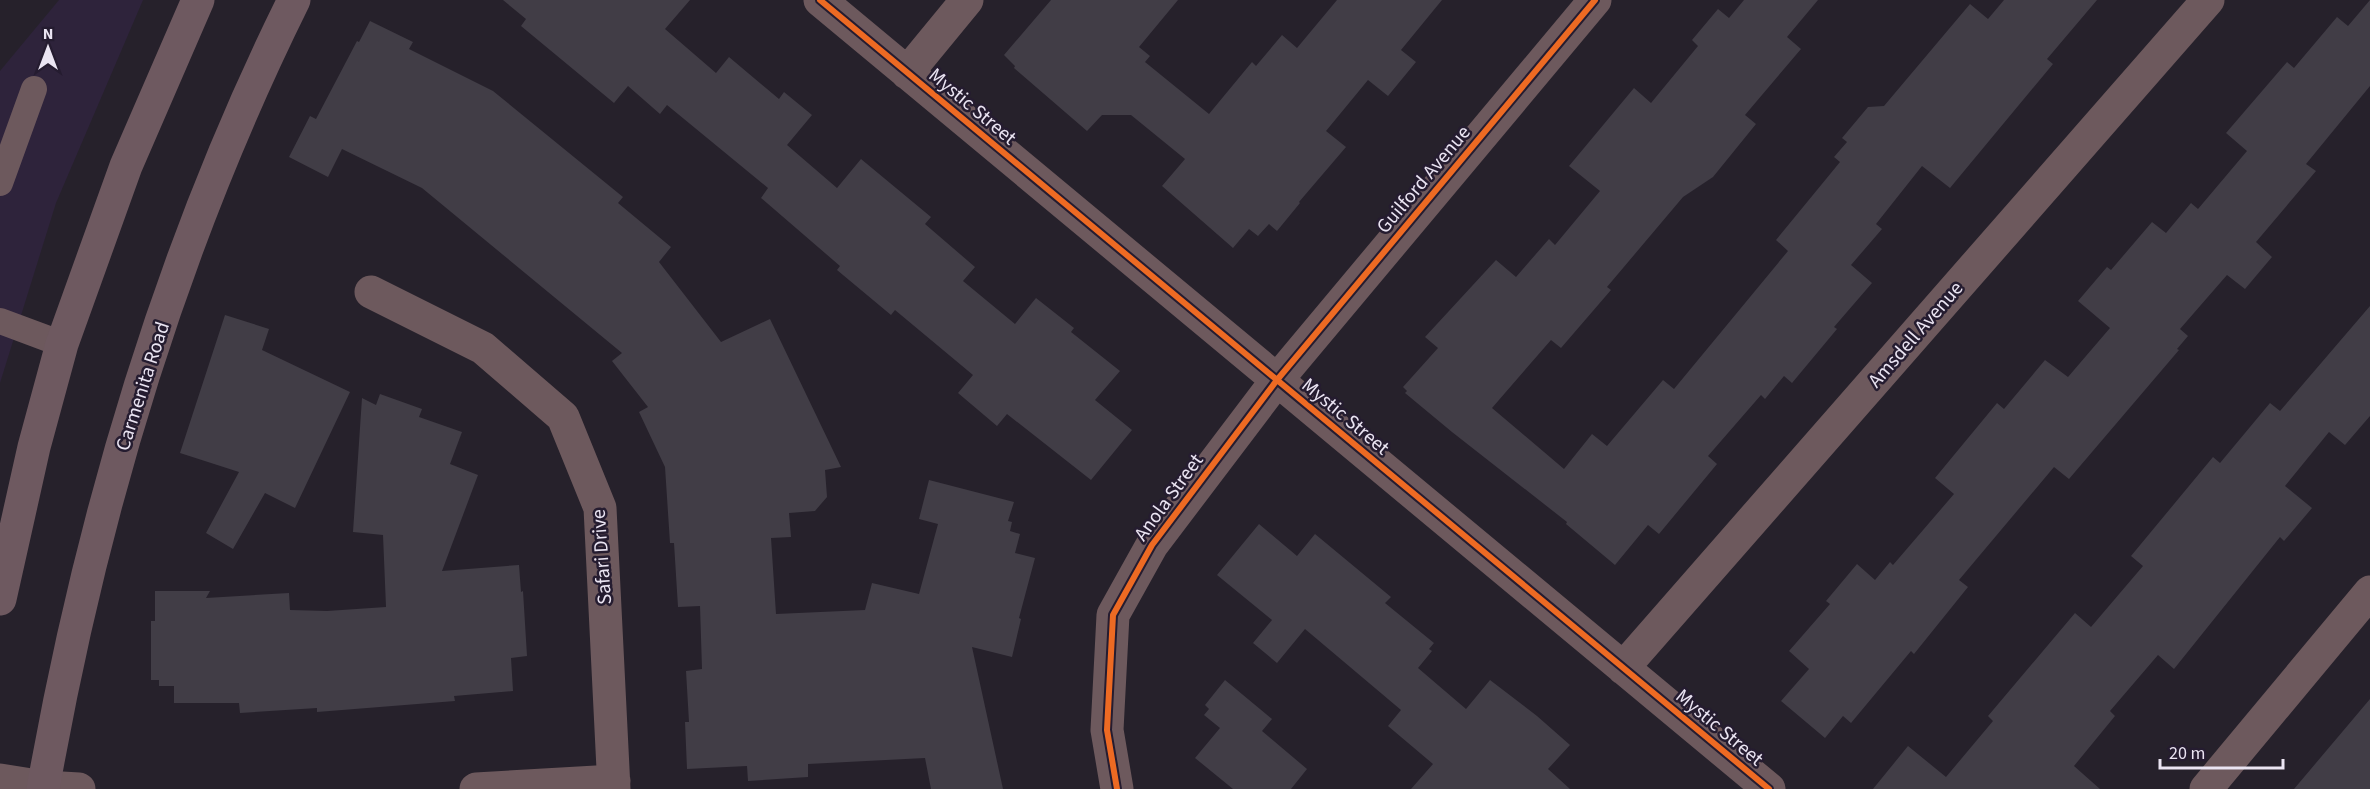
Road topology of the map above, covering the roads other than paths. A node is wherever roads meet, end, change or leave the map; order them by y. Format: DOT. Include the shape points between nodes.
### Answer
graph roads {
  1 [pos="198,0"];
  2 [pos="294,0"];
  3 [pos="820,0"];
  4 [pos="967,0"];
  5 [pos="1595,0"];
  6 [pos="2208,0"];
  7 [pos="907,72"];
  8 [pos="34,89"];
  9 [pos="0,183"];
  10 [pos="371,292"];
  11 [pos="0,321"];
  12 [pos="62,344"];
  13 [pos="1276,380"];
  14 [pos="1,585"];
  15 [pos="2370,592"];
  16 [pos="1623,668"];
  17 [pos="0,780"];
  18 [pos="614,785"];
  19 [pos="43,788"];
  20 [pos="79,789"];
  21 [pos="476,789"];
  22 [pos="1117,789"];
  23 [pos="1769,789"];
  24 [pos="2206,789"];
  1 -- 12 [label="main road" via="126,166"];
  2 -- 19 [label="main road, Carmenita Road" via="262,64 200,216 119,456 67,660"];
  3 -- 7 [label="street, Mystic Street"];
  4 -- 7 [label="street"];
  5 -- 13 [label="street, Guilford Avenue"];
  6 -- 16 [label="street, Amsdell Avenue"];
  7 -- 13 [label="street, Mystic Street"];
  8 -- 9 [label="lane"];
  10 -- 18 [label="street, Safari Drive" via="483,348 562,417 600,508"];
  11 -- 12 [label="lane"];
  12 -- 14 [label="main road"];
  13 -- 16 [label="street, Mystic Street"];
  13 -- 22 [label="street, Anola Street" via="1152,545 1113,615 1107,730"];
  15 -- 24 [label="street"];
  16 -- 23 [label="street, Mystic Street"];
  17 -- 19 [label="street"];
  18 -- 21 [label="street"];
  19 -- 20 [label="street"];
}
